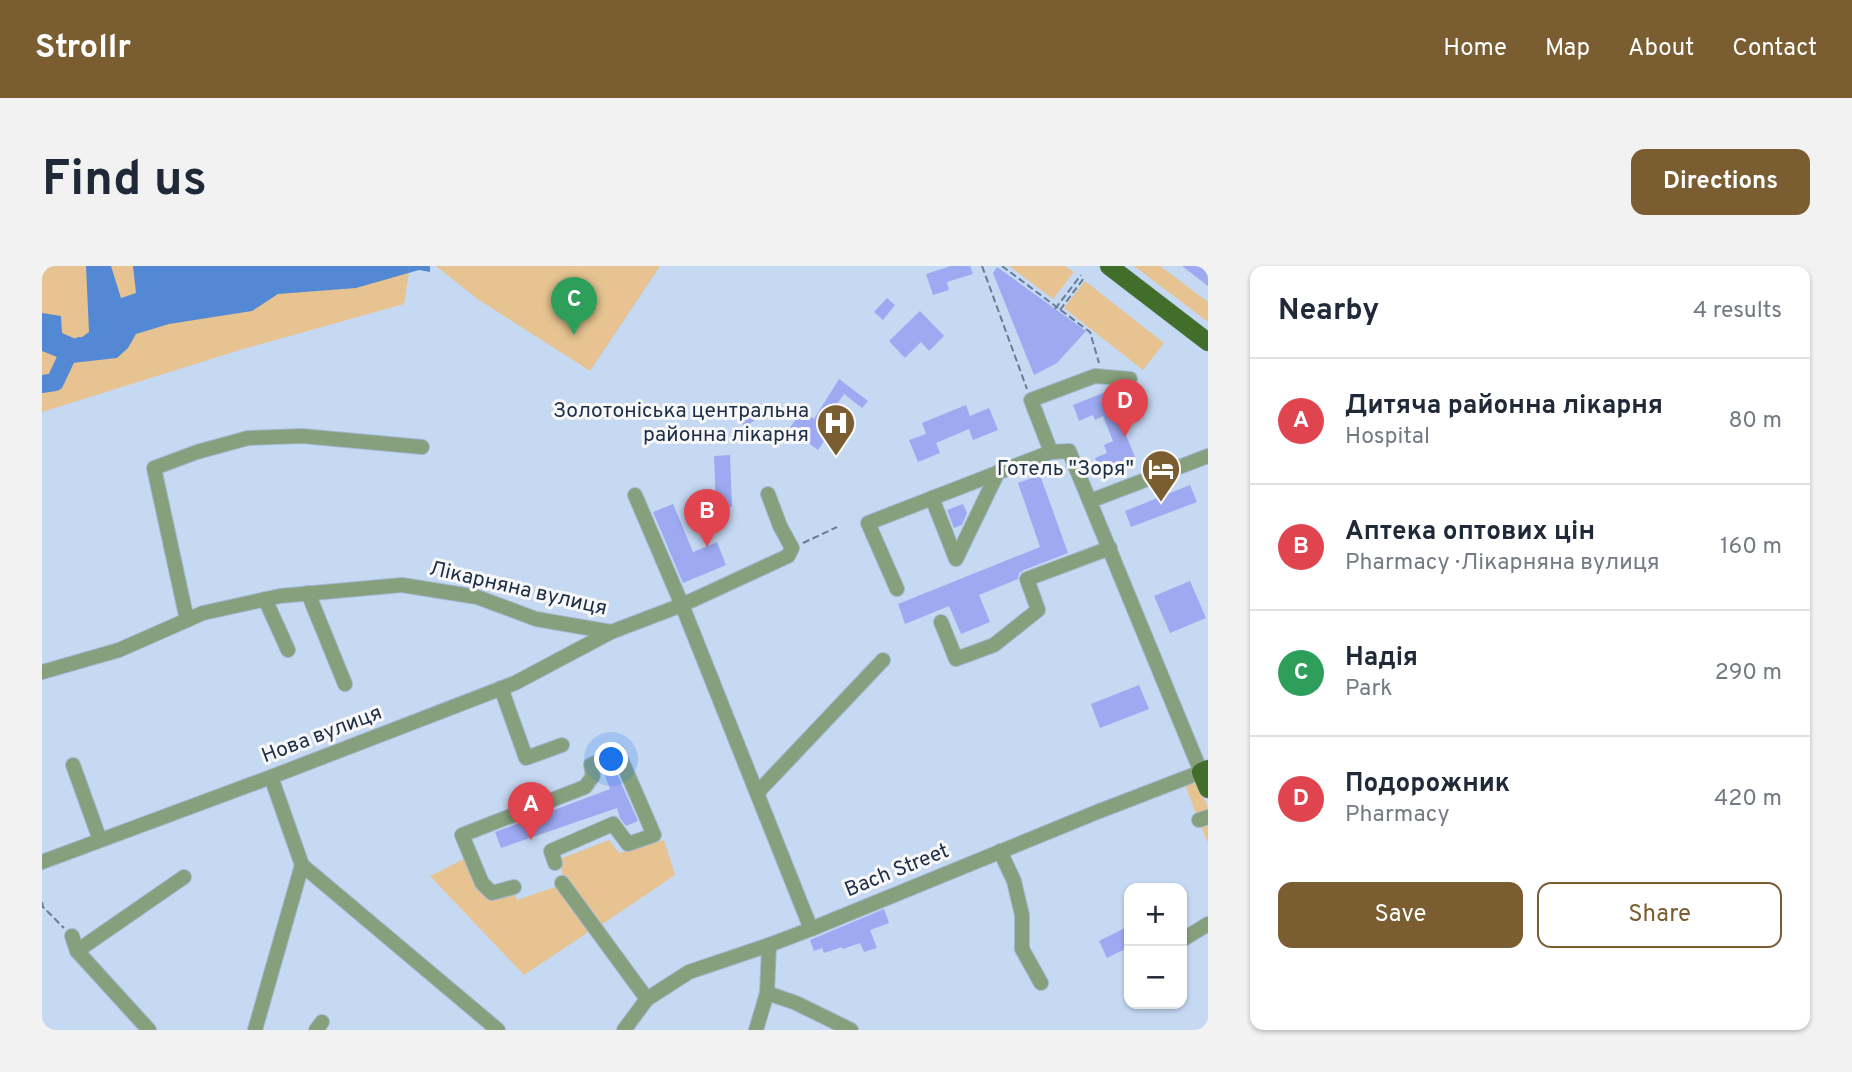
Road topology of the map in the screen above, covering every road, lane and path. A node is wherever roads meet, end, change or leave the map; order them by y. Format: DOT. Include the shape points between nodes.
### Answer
graph roads {
  1 [pos="982,266"];
  2 [pos="1002,266"];
  3 [pos="1109,266"];
  4 [pos="1083,277"];
  5 [pos="1057,309"];
  6 [pos="1208,342"];
  7 [pos="1104,376"];
  8 [pos="1130,379"];
  9 [pos="1031,400"];
  10 [pos="422,447"];
  11 [pos="1051,452"];
  12 [pos="1208,456"];
  13 [pos="998,472"];
  14 [pos="768,494"];
  15 [pos="635,495"];
  16 [pos="932,498"];
  17 [pos="1090,501"];
  18 [pos="836,527"];
  19 [pos="792,548"];
  20 [pos="1110,548"];
  21 [pos="897,589"];
  22 [pos="308,593"];
  23 [pos="265,599"];
  24 [pos="682,605"];
  25 [pos="187,620"];
  26 [pos="941,622"];
  27 [pos="611,632"];
  28 [pos="288,650"];
  29 [pos="883,660"];
  30 [pos="42,672"];
  31 [pos="345,684"];
  32 [pos="501,688"];
  33 [pos="562,745"];
  34 [pos="73,765"];
  35 [pos="1206,776"];
  36 [pos="271,778"];
  37 [pos="757,793"];
  38 [pos="100,840"];
  39 [pos="1000,851"];
  40 [pos="42,862"];
  41 [pos="555,863"];
  42 [pos="302,866"];
  43 [pos="184,877"];
  44 [pos="562,883"];
  45 [pos="514,887"];
  46 [pos="42,902"];
  47 [pos="1208,925"];
  48 [pos="811,929"];
  49 [pos="72,936"];
  50 [pos="1187,937"];
  51 [pos="769,945"];
  52 [pos="77,951"];
  53 [pos="1041,983"];
  54 [pos="767,993"];
  55 [pos="647,999"];
  56 [pos="496,1029"];
  57 [pos="149,1030"];
  58 [pos="255,1030"];
  59 [pos="624,1030"];
  60 [pos="755,1030"];
  61 [pos="851,1030"];
  1 -- 9 [label="path"];
  2 -- 5 [label="path"];
  3 -- 6 [label="main road"];
  4 -- 5 [label="path"];
  5 -- 7 [label="path" via="1090,332"];
  7 -- 8 [label="street"];
  7 -- 9 [label="street"];
  9 -- 11 [label="street"];
  10 -- 25 [label="street" via="302,436 248,438 154,468"];
  11 -- 13 [label="street"];
  11 -- 17 [label="street" via="1069,451"];
  12 -- 17 [label="street"];
  13 -- 16 [label="street"];
  13 -- 16 [label="street" via="956,559"];
  14 -- 19 [label="street"];
  15 -- 24 [label="street"];
  16 -- 21 [label="street" via="868,523"];
  17 -- 20 [label="street"];
  18 -- 19 [label="path"];
  19 -- 24 [label="street, Лікарняна вулиця" via="788,556"];
  20 -- 26 [label="street" via="1027,579 1038,610 994,645 957,659"];
  20 -- 35 [label="street"];
  22 -- 23 [label="street, Лікарняна вулиця"];
  22 -- 27 [label="street, Лікарняна вулиця" via="402,585 477,597 536,619"];
  22 -- 31 [label="street"];
  23 -- 25 [label="street, Лікарняна вулиця"];
  23 -- 28 [label="street"];
  24 -- 27 [label="street, Лікарняна вулиця"];
  24 -- 37 [label="street"];
  25 -- 30 [label="street, Лікарняна вулиця" via="119,650"];
  27 -- 32 [label="street, Нова вулиця"];
  29 -- 37 [label="street"];
  32 -- 33 [label="street" via="526,758"];
  32 -- 36 [label="street, Нова вулиця"];
  34 -- 38 [label="street"];
  35 -- 39 [label="street, Bach Street"];
  36 -- 38 [label="street, Нова вулиця"];
  36 -- 42 [label="street"];
  37 -- 48 [label="street"];
  38 -- 40 [label="street, Нова вулиця"];
  39 -- 48 [label="street, Bach Street"];
  39 -- 53 [label="street" via="1022,915 1022,949"];
  41 -- 45 [label="street" via="551,851 613,824 628,844 654,835 618,752 591,765 593,776 585,787 462,835 482,883 492,893"];
  42 -- 56 [label="street"];
  42 -- 58 [label="street"];
  43 -- 52 [label="street"];
  44 -- 55 [label="street"];
  46 -- 49 [label="path"];
  47 -- 50 [label="street"];
  48 -- 51 [label="street, Bach Street"];
  49 -- 52 [label="street"];
  51 -- 54 [label="street"];
  51 -- 55 [label="street, Bach Street" via="689,972"];
  52 -- 57 [label="street"];
  54 -- 60 [label="street"];
  54 -- 61 [label="street"];
  55 -- 59 [label="street, Bach Street"];
}
